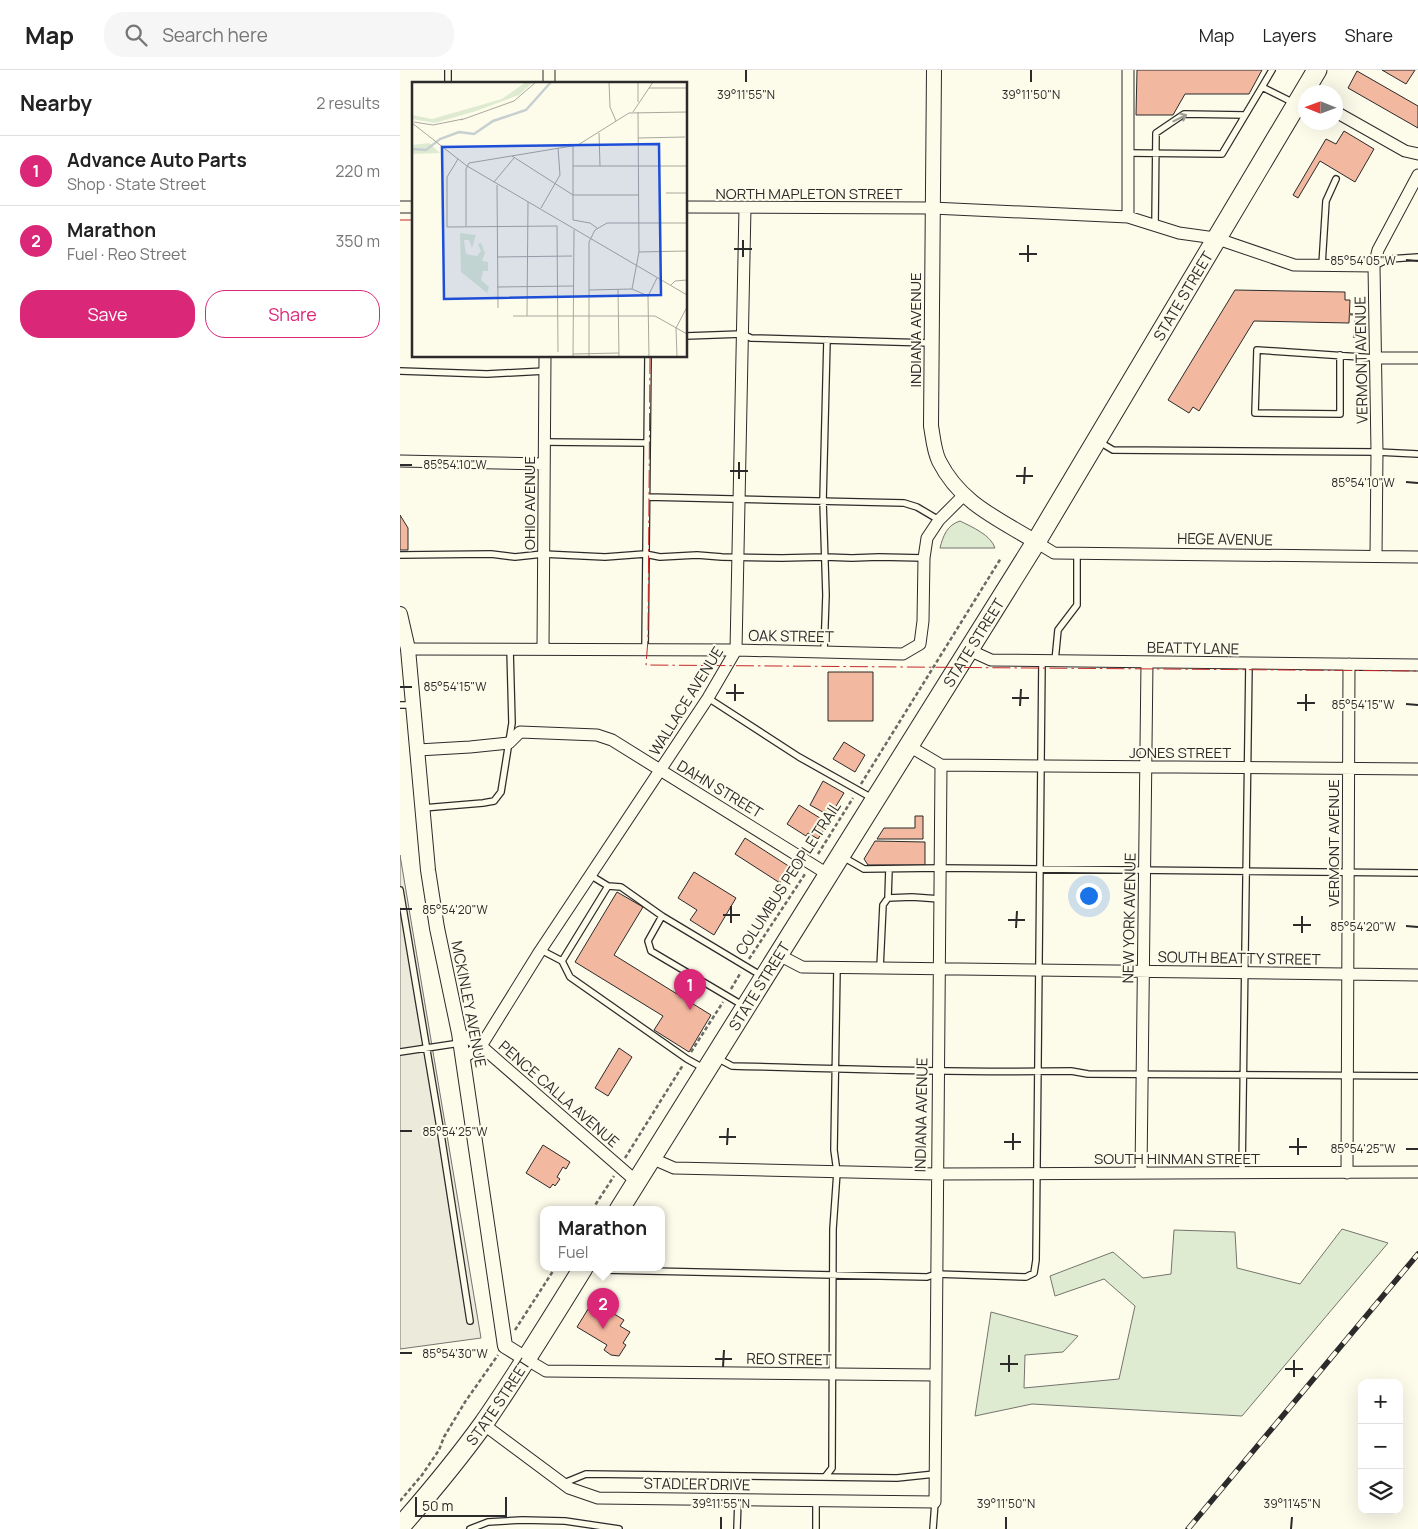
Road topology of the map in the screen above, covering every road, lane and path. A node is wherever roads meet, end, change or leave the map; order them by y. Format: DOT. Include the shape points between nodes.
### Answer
graph roads {
  1 [pos="934,70"];
  2 [pos="1128,70"];
  3 [pos="1272,70"];
  4 [pos="1317,70"];
  5 [pos="1309,85"];
  6 [pos="1262,87"];
  7 [pos="1298,97"];
  8 [pos="1298,104"];
  9 [pos="1245,115"];
  10 [pos="1343,116"];
  11 [pos="1128,152"];
  12 [pos="1156,153"];
  13 [pos="1418,154"];
  14 [pos="1418,175"];
  15 [pos="1336,179"];
  16 [pos="688,207"];
  17 [pos="744,207"];
  18 [pos="932,208"];
  19 [pos="1128,217"];
  20 [pos="1155,225"];
  21 [pos="1215,238"];
  22 [pos="1418,257"];
  23 [pos="1322,265"];
  24 [pos="1374,266"];
  25 [pos="1349,314"];
  26 [pos="742,334"];
  27 [pos="688,336"];
  28 [pos="1354,339"];
  29 [pos="827,340"];
  30 [pos="931,343"];
  31 [pos="1340,356"];
  32 [pos="545,358"];
  33 [pos="648,358"];
  34 [pos="1376,358"];
  35 [pos="1418,358"];
  36 [pos="400,371"];
  37 [pos="545,371"];
  38 [pos="1096,440"];
  39 [pos="544,442"];
  40 [pos="647,443"];
  41 [pos="1377,452"];
  42 [pos="1418,454"];
  43 [pos="400,461"];
  44 [pos="544,464"];
  45 [pos="963,496"];
  46 [pos="647,497"];
  47 [pos="739,499"];
  48 [pos="823,501"];
  49 [pos="939,520"];
  50 [pos="1036,542"];
  51 [pos="1077,553"];
  52 [pos="543,554"];
  53 [pos="645,554"];
  54 [pos="400,555"];
  55 [pos="825,556"];
  56 [pos="1376,556"];
  57 [pos="1418,557"];
  58 [pos="738,558"];
  59 [pos="924,558"];
  60 [pos="1001,558"];
  61 [pos="400,614"];
  62 [pos="408,649"];
  63 [pos="510,649"];
  64 [pos="543,650"];
  65 [pos="645,650"];
  66 [pos="736,650"];
  67 [pos="969,650"];
  68 [pos="824,652"];
  69 [pos="1042,661"];
  70 [pos="1055,661"];
  71 [pos="1147,662"];
  72 [pos="1249,663"];
  73 [pos="1349,664"];
  74 [pos="1418,665"];
  75 [pos="708,698"];
  76 [pos="407,705"];
  77 [pos="509,743"];
  78 [pos="909,746"];
  79 [pos="418,750"];
  80 [pos="941,765"];
  81 [pos="1041,766"];
  82 [pos="1146,767"];
  83 [pos="1248,768"];
  84 [pos="1348,768"];
  85 [pos="1418,769"];
  86 [pos="660,770"];
  87 [pos="858,790"];
  88 [pos="876,800"];
  89 [pos="423,808"];
  90 [pos="841,856"];
  91 [pos="812,864"];
  92 [pos="940,868"];
  93 [pos="889,869"];
  94 [pos="1040,870"];
  95 [pos="1145,871"];
  96 [pos="1246,872"];
  97 [pos="1348,873"];
  98 [pos="1418,873"];
  99 [pos="590,875"];
  100 [pos="829,875"];
  101 [pos="608,886"];
  102 [pos="400,890"];
  103 [pos="888,898"];
  104 [pos="940,899"];
  105 [pos="662,916"];
  106 [pos="541,950"];
  107 [pos="778,955"];
  108 [pos="562,961"];
  109 [pos="745,965"];
  110 [pos="837,968"];
  111 [pos="880,968"];
  112 [pos="939,969"];
  113 [pos="1040,970"];
  114 [pos="1144,972"];
  115 [pos="1245,973"];
  116 [pos="1347,974"];
  117 [pos="1418,975"];
  118 [pos="765,977"];
  119 [pos="727,995"];
  120 [pos="746,1007"];
  121 [pos="460,1038"];
  122 [pos="481,1046"];
  123 [pos="426,1048"];
  124 [pos="400,1052"];
  125 [pos="463,1058"];
  126 [pos="687,1059"];
  127 [pos="711,1064"];
  128 [pos="835,1069"];
  129 [pos="938,1071"];
  130 [pos="1038,1071"];
  131 [pos="1143,1074"];
  132 [pos="1244,1075"];
  133 [pos="1347,1075"];
  134 [pos="1418,1076"];
  135 [pos="652,1158"];
  136 [pos="620,1167"];
  137 [pos="837,1172"];
  138 [pos="1418,1172"];
  139 [pos="1142,1173"];
  140 [pos="1242,1173"];
  141 [pos="1346,1173"];
  142 [pos="937,1174"];
  143 [pos="1037,1174"];
  144 [pos="637,1182"];
  145 [pos="595,1206"];
  146 [pos="622,1206"];
  147 [pos="553,1271"];
  148 [pos="581,1271"];
  149 [pos="660,1271"];
  150 [pos="833,1274"];
  151 [pos="936,1274"];
  152 [pos="470,1321"];
  153 [pos="505,1346"];
  154 [pos="526,1359"];
  155 [pos="833,1374"];
  156 [pos="935,1376"];
  157 [pos="483,1424"];
  158 [pos="935,1474"];
  159 [pos="825,1476"];
  160 [pos="427,1482"];
  161 [pos="562,1483"];
  162 [pos="400,1500"];
  163 [pos="738,1500"];
  164 [pos="816,1501"];
  165 [pos="935,1502"];
  166 [pos="400,1527"];
  167 [pos="470,1529"];
  168 [pos="619,1529"];
  169 [pos="737,1529"];
  170 [pos="816,1529"];
  171 [pos="933,1529"];
  1 -- 18 [label="street, INDIANA AVENUE"];
  2 -- 11 [label="street"];
  3 -- 6 [label="lane"];
  4 -- 5 [label="highway, STATE STREET"];
  6 -- 7 [label="lane"];
  6 -- 9 [label="lane"];
  8 -- 21 [label="highway, STATE STREET"];
  9 -- 12 [label="lane" via="1222,154"];
  12 -- 9 [label="lane, one-way" via="1156,133 1184,114"];
  10 -- 13 [label="street" via="1405,151"];
  11 -- 12 [label="lane"];
  11 -- 19 [label="street"];
  12 -- 20 [label="lane"];
  14 -- 24 [label="street, VERMONT AVENUE" via="1378,250"];
  15 -- 23 [label="lane" via="1326,201"];
  16 -- 17 [label="street, NORTH MAPLETON STREET"];
  17 -- 18 [label="street, NORTH MAPLETON STREET"];
  17 -- 26 [label="street, WALLACE AVENUE"];
  18 -- 19 [label="street, NORTH MAPLETON STREET"];
  18 -- 30 [label="street, INDIANA AVENUE"];
  19 -- 20 [label="street, NORTH MAPLETON STREET"];
  20 -- 21 [label="street, NORTH MAPLETON STREET"];
  21 -- 23 [label="street, NORTH MAPLETON STREET" via="1294,265"];
  21 -- 38 [label="highway, STATE STREET"];
  22 -- 24 [label="lane" via="1389,259"];
  23 -- 24 [label="street, NORTH MAPLETON STREET"];
  24 -- 34 [label="street, VERMONT AVENUE"];
  25 -- 28 [label="path" via="1356,315"];
  26 -- 27 [label="lane"];
  26 -- 29 [label="lane" via="751,338"];
  26 -- 47 [label="street, WALLACE AVENUE"];
  29 -- 30 [label="lane"];
  29 -- 48 [label="lane"];
  30 -- 45 [label="street, INDIANA AVENUE" via="931,426 938,459"];
  31 -- 31 [label="lane" via="1257,350 1255,413 1340,414"];
  31 -- 34 [label="lane"];
  32 -- 37 [label="street, OHIO AVENUE"];
  33 -- 40 [label="lane"];
  34 -- 35 [label="street"];
  34 -- 41 [label="street, VERMONT AVENUE"];
  36 -- 37 [label="lane" via="487,374"];
  37 -- 39 [label="street, OHIO AVENUE"];
  38 -- 41 [label="lane" via="1113,450"];
  38 -- 50 [label="highway, STATE STREET"];
  39 -- 40 [label="lane"];
  39 -- 44 [label="street, OHIO AVENUE"];
  40 -- 46 [label="lane"];
  41 -- 42 [label="lane"];
  41 -- 56 [label="street, VERMONT AVENUE"];
  43 -- 44 [label="street"];
  44 -- 52 [label="street, OHIO AVENUE"];
  45 -- 49 [label="street, OAK STREET"];
  45 -- 50 [label="street, INDIANA AVENUE"];
  46 -- 47 [label="lane"];
  46 -- 53 [label="lane"];
  47 -- 48 [label="lane"];
  47 -- 58 [label="street, WALLACE AVENUE"];
  48 -- 49 [label="lane" via="904,503"];
  48 -- 55 [label="lane"];
  49 -- 59 [label="street, OAK STREET" via="927,538"];
  50 -- 51 [label="street, HEGE AVENUE" via="1054,552"];
  50 -- 67 [label="highway, STATE STREET"];
  51 -- 56 [label="street, HEGE AVENUE"];
  51 -- 70 [label="lane" via="1077,605 1058,630"];
  52 -- 53 [label="lane"];
  52 -- 54 [label="lane" via="516,557 491,554"];
  52 -- 64 [label="street, OHIO AVENUE"];
  53 -- 58 [label="lane" via="660,558 697,555"];
  53 -- 65 [label="lane"];
  55 -- 58 [label="lane"];
  55 -- 59 [label="lane"];
  55 -- 68 [label="lane"];
  56 -- 57 [label="street, HEGE AVENUE"];
  58 -- 66 [label="street, WALLACE AVENUE"];
  59 -- 68 [label="street, OAK STREET" via="924,621 920,644 903,654"];
  60 -- 87 [label="path, COLUMBUS PEOPLE TRAIL"];
  61 -- 62 [label="street, MCKINLEY AVENUE"];
  62 -- 63 [label="street, OAK STREET"];
  62 -- 76 [label="street, MCKINLEY AVENUE"];
  63 -- 64 [label="street, OAK STREET"];
  63 -- 77 [label="lane" via="512,723"];
  64 -- 65 [label="street, OAK STREET"];
  65 -- 66 [label="street, OAK STREET"];
  66 -- 68 [label="street, OAK STREET"];
  66 -- 75 [label="street, WALLACE AVENUE"];
  67 -- 69 [label="street, BEATTY LANE" via="991,660"];
  67 -- 78 [label="highway, STATE STREET"];
  69 -- 70 [label="street, BEATTY LANE"];
  69 -- 81 [label="lane"];
  70 -- 71 [label="street, BEATTY LANE"];
  71 -- 72 [label="street, BEATTY LANE"];
  71 -- 82 [label="street, NEW YORK AVENUE"];
  72 -- 73 [label="street, BEATTY LANE"];
  72 -- 83 [label="lane"];
  73 -- 74 [label="street, BEATTY LANE"];
  73 -- 84 [label="street, VERMONT AVENUE"];
  75 -- 86 [label="street, WALLACE AVENUE"];
  75 -- 87 [label="lane" via="799,757"];
  76 -- 79 [label="street, MCKINLEY AVENUE"];
  77 -- 79 [label="street, DAHN STREET"];
  77 -- 86 [label="street, DAHN STREET" via="520,732 597,735 612,740"];
  77 -- 89 [label="lane" via="501,792 494,801"];
  78 -- 80 [label="street"];
  78 -- 88 [label="highway, STATE STREET"];
  79 -- 89 [label="street, MCKINLEY AVENUE"];
  80 -- 81 [label="street, JONES STREET"];
  80 -- 92 [label="street, INDIANA AVENUE"];
  81 -- 82 [label="street, JONES STREET"];
  81 -- 94 [label="lane"];
  82 -- 83 [label="street, JONES STREET"];
  82 -- 95 [label="street, NEW YORK AVENUE"];
  83 -- 84 [label="street, JONES STREET"];
  83 -- 96 [label="lane"];
  84 -- 85 [label="street, JONES STREET"];
  84 -- 97 [label="street, VERMONT AVENUE"];
  86 -- 91 [label="street, DAHN STREET"];
  86 -- 99 [label="street, WALLACE AVENUE"];
  87 -- 88 [label="lane"];
  87 -- 91 [label="path, COLUMBUS PEOPLE TRAIL"];
  88 -- 90 [label="highway, STATE STREET"];
  89 -- 121 [label="street, MCKINLEY AVENUE" via="437,928"];
  90 -- 93 [label="lane" via="864,869"];
  90 -- 100 [label="highway, STATE STREET"];
  91 -- 100 [label="street, DAHN STREET"];
  91 -- 109 [label="path, COLUMBUS PEOPLE TRAIL"];
  92 -- 93 [label="lane"];
  92 -- 94 [label="lane"];
  92 -- 104 [label="street, INDIANA AVENUE"];
  93 -- 103 [label="lane"];
  94 -- 95 [label="lane"];
  94 -- 113 [label="lane"];
  95 -- 96 [label="lane"];
  95 -- 114 [label="street, NEW YORK AVENUE"];
  96 -- 97 [label="lane"];
  96 -- 115 [label="lane"];
  97 -- 98 [label="lane"];
  97 -- 116 [label="street, VERMONT AVENUE"];
  99 -- 101 [label="lane"];
  99 -- 106 [label="street, WALLACE AVENUE"];
  100 -- 107 [label="highway, STATE STREET"];
  101 -- 105 [label="lane" via="621,887"];
  101 -- 108 [label="lane"];
  102 -- 123 [label="lane"];
  103 -- 104 [label="lane"];
  103 -- 111 [label="lane" via="883,905"];
  104 -- 112 [label="street, INDIANA AVENUE"];
  105 -- 109 [label="lane"];
  105 -- 119 [label="lane" via="648,941 651,951"];
  106 -- 108 [label="lane"];
  106 -- 122 [label="street, WALLACE AVENUE"];
  107 -- 110 [label="street, SOUTH BEATTY STREET" via="802,967"];
  107 -- 118 [label="highway, STATE STREET"];
  108 -- 126 [label="lane" via="570,977"];
  109 -- 118 [label="lane"];
  109 -- 119 [label="path, COLUMBUS PEOPLE TRAIL"];
  110 -- 111 [label="street, SOUTH BEATTY STREET"];
  110 -- 128 [label="lane"];
  111 -- 112 [label="street, SOUTH BEATTY STREET"];
  112 -- 113 [label="street, SOUTH BEATTY STREET"];
  112 -- 129 [label="street, INDIANA AVENUE"];
  113 -- 114 [label="street, SOUTH BEATTY STREET"];
  113 -- 130 [label="lane"];
  114 -- 115 [label="street, SOUTH BEATTY STREET"];
  114 -- 131 [label="street, NEW YORK AVENUE"];
  115 -- 116 [label="street, SOUTH BEATTY STREET"];
  115 -- 132 [label="lane"];
  116 -- 117 [label="street, SOUTH BEATTY STREET"];
  116 -- 133 [label="street, VERMONT AVENUE"];
  118 -- 120 [label="highway, STATE STREET"];
  119 -- 120 [label="lane"];
  119 -- 126 [label="path, COLUMBUS PEOPLE TRAIL"];
  120 -- 127 [label="highway, STATE STREET"];
  121 -- 122 [label="street, PENCE CALLA AVENUE"];
  121 -- 123 [label="lane"];
  121 -- 125 [label="street, MCKINLEY AVENUE"];
  122 -- 125 [label="street, WALLACE AVENUE"];
  122 -- 136 [label="street, PENCE CALLA AVENUE"];
  123 -- 124 [label="lane"];
  123 -- 152 [label="lane"];
  125 -- 153 [label="street, MCKINLEY AVENUE"];
  126 -- 127 [label="lane"];
  126 -- 136 [label="path, COLUMBUS PEOPLE TRAIL"];
  127 -- 128 [label="lane"];
  127 -- 135 [label="highway, STATE STREET"];
  128 -- 129 [label="lane"];
  128 -- 137 [label="lane" via="834,1150"];
  129 -- 130 [label="lane"];
  129 -- 142 [label="street, INDIANA AVENUE"];
  130 -- 131 [label="lane"];
  130 -- 143 [label="lane"];
  131 -- 132 [label="lane"];
  131 -- 139 [label="street, NEW YORK AVENUE"];
  132 -- 133 [label="lane"];
  132 -- 140 [label="lane"];
  133 -- 134 [label="lane"];
  133 -- 141 [label="street, VERMONT AVENUE"];
  135 -- 137 [label="street, SOUTH HINMAN STREET" via="674,1168"];
  135 -- 144 [label="highway, STATE STREET"];
  136 -- 144 [label="street, PENCE CALLA AVENUE"];
  136 -- 145 [label="path, COLUMBUS PEOPLE TRAIL"];
  137 -- 142 [label="street, SOUTH HINMAN STREET"];
  137 -- 150 [label="lane"];
  138 -- 141 [label="street, SOUTH HINMAN STREET"];
  139 -- 140 [label="street, SOUTH HINMAN STREET"];
  139 -- 143 [label="street, SOUTH HINMAN STREET"];
  140 -- 141 [label="street, SOUTH HINMAN STREET"];
  142 -- 143 [label="street, SOUTH HINMAN STREET"];
  142 -- 151 [label="street, INDIANA AVENUE"];
  143 -- 151 [label="lane" via="1034,1273 1026,1277"];
  144 -- 146 [label="highway, STATE STREET"];
  147 -- 153 [label="path"];
  148 -- 154 [label="highway, STATE STREET"];
  149 -- 150 [label="lane"];
  150 -- 151 [label="lane" via="927,1277"];
  150 -- 155 [label="lane"];
  151 -- 156 [label="street, INDIANA AVENUE"];
  153 -- 154 [label="street"];
  153 -- 160 [label="path" via="464,1402 444,1437"];
  154 -- 155 [label="street, REO STREET" via="546,1371"];
  154 -- 157 [label="highway, STATE STREET"];
  155 -- 156 [label="street, REO STREET"];
  155 -- 159 [label="lane" via="832,1468"];
  156 -- 158 [label="street, INDIANA AVENUE"];
  157 -- 160 [label="highway, STATE STREET"];
  157 -- 161 [label="street, STADLER DRIVE"];
  158 -- 159 [label="lane" via="897,1478"];
  158 -- 165 [label="street, INDIANA AVENUE"];
  159 -- 161 [label="lane" via="586,1474"];
  160 -- 162 [label="path"];
  160 -- 166 [label="highway, STATE STREET"];
  161 -- 163 [label="street, STADLER DRIVE" via="598,1498"];
  163 -- 164 [label="street, STADLER DRIVE"];
  163 -- 169 [label="lane"];
  164 -- 165 [label="street, STADLER DRIVE"];
  164 -- 170 [label="lane"];
  165 -- 171 [label="lane"];
  167 -- 168 [label="lane" via="488,1522 522,1520 565,1521"];
}
